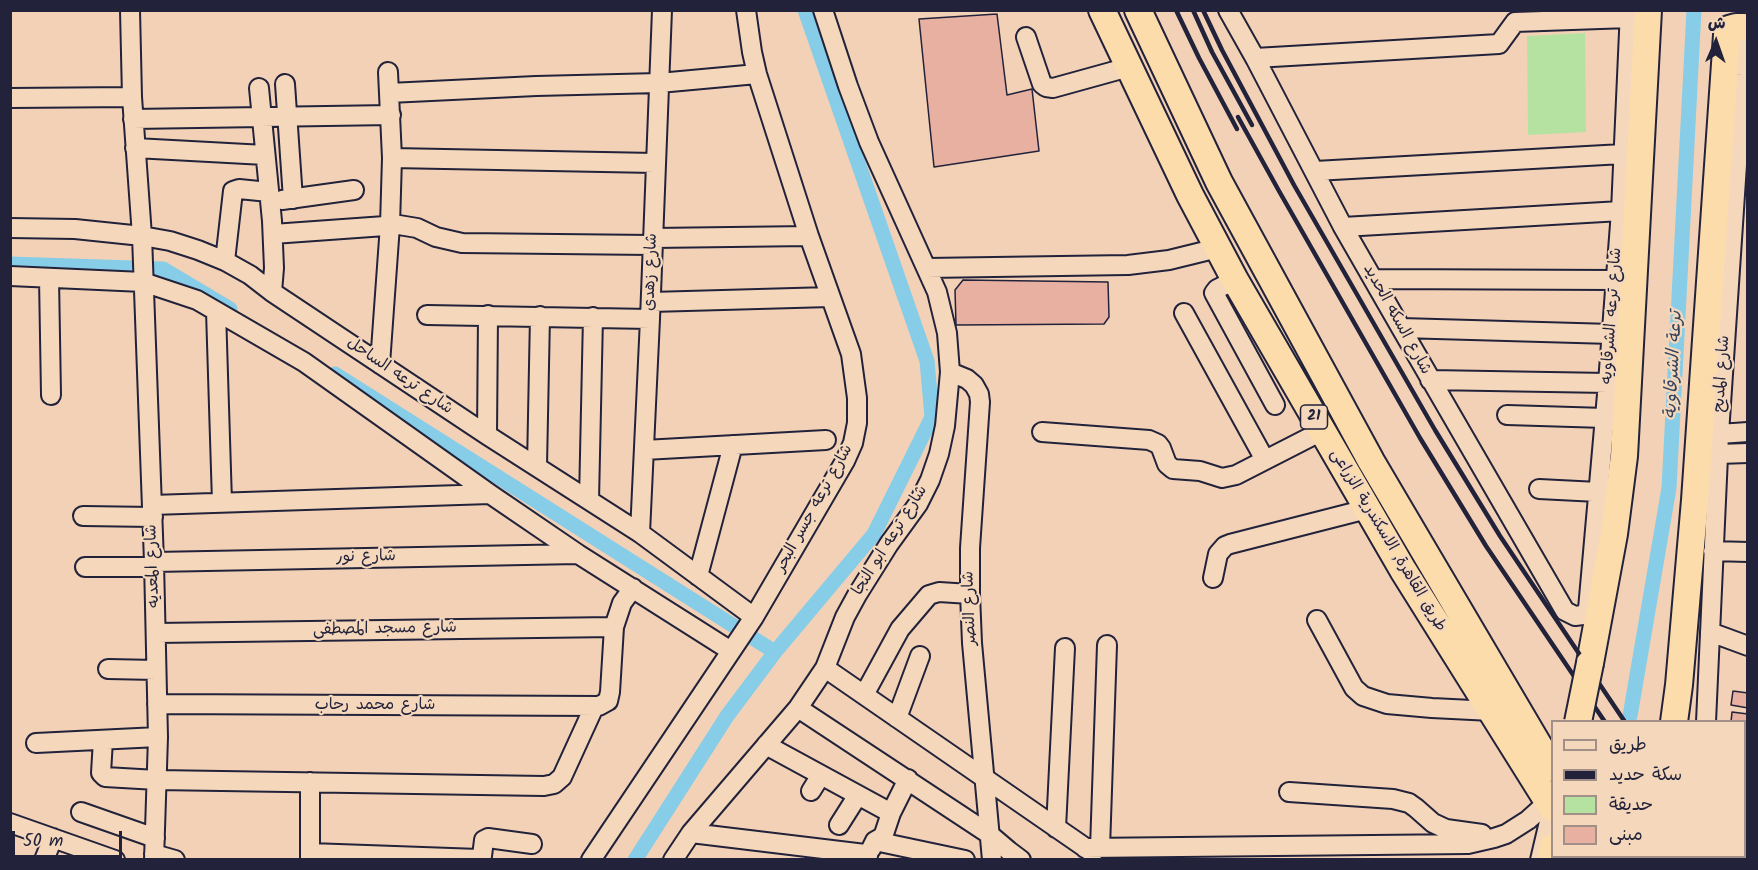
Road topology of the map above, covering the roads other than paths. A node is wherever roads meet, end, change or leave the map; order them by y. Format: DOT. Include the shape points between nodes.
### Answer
graph roads {
  1 [pos="130,10"];
  2 [pos="662,10"];
  3 [pos="746,10"];
  4 [pos="823,10"];
  5 [pos="1102,10"];
  6 [pos="1138,10"];
  7 [pos="1228,10"];
  8 [pos="1636,13"];
  9 [pos="1744,27"];
  10 [pos="1026,37"];
  11 [pos="1255,58"];
  12 [pos="1129,67"];
  13 [pos="388,72"];
  14 [pos="757,74"];
  15 [pos="1745,75"];
  16 [pos="659,83"];
  17 [pos="285,84"];
  18 [pos="259,88"];
  19 [pos="389,93"];
  20 [pos="132,97"];
  21 [pos="10,98"];
  22 [pos="391,116"];
  23 [pos="261,117"];
  24 [pos="287,117"];
  25 [pos="133,119"];
  26 [pos="135,148"];
  27 [pos="1623,154"];
  28 [pos="265,155"];
  29 [pos="392,158"];
  30 [pos="655,163"];
  31 [pos="1315,171"];
  32 [pos="354,190"];
  33 [pos="269,197"];
  34 [pos="293,199"];
  35 [pos="1621,211"];
  36 [pos="390,225"];
  37 [pos="1343,227"];
  38 [pos="10,228"];
  39 [pos="273,234"];
  40 [pos="809,236"];
  41 [pos="142,239"];
  42 [pos="652,242"];
  43 [pos="1218,249"];
  44 [pos="1740,251"];
  45 [pos="225,261"];
  46 [pos="927,268"];
  47 [pos="10,276"];
  48 [pos="143,277"];
  49 [pos="49,278"];
  50 [pos="1373,279"];
  51 [pos="1235,280"];
  52 [pos="1615,280"];
  53 [pos="273,292"];
  54 [pos="830,297"];
  55 [pos="650,310"];
  56 [pos="216,311"];
  57 [pos="1184,313"];
  58 [pos="428,315"];
  59 [pos="488,315"];
  60 [pos="540,316"];
  61 [pos="593,317"];
  62 [pos="1401,328"];
  63 [pos="1612,334"];
  64 [pos="380,363"];
  65 [pos="950,372"];
  66 [pos="1430,380"];
  67 [pos="1608,383"];
  68 [pos="51,395"];
  69 [pos="1275,405"];
  70 [pos="1507,415"];
  71 [pos="1605,418"];
  72 [pos="1322,431"];
  73 [pos="1042,432"];
  74 [pos="1748,432"];
  75 [pos="1719,434"];
  76 [pos="487,435"];
  77 [pos="826,440"];
  78 [pos="733,445"];
  79 [pos="644,450"];
  80 [pos="1748,453"];
  81 [pos="1718,454"];
  82 [pos="1265,460"];
  83 [pos="537,466"];
  84 [pos="1539,489"];
  85 [pos="1598,492"];
  86 [pos="490,494"];
  87 [pos="589,500"];
  88 [pos="222,502"];
  89 [pos="1367,509"];
  90 [pos="152,511"];
  91 [pos="83,516"];
  92 [pos="640,533"];
  93 [pos="1713,551"];
  94 [pos="1748,552"];
  95 [pos="578,554"];
  96 [pos="154,565"];
  97 [pos="85,567"];
  98 [pos="699,576"];
  99 [pos="1213,578"];
  100 [pos="633,588"];
  101 [pos="970,594"];
  102 [pos="1579,615"];
  103 [pos="754,617"];
  104 [pos="1317,620"];
  105 [pos="614,627"];
  106 [pos="1710,632"];
  107 [pos="156,633"];
  108 [pos="1107,645"];
  109 [pos="1748,646"];
  110 [pos="1065,648"];
  111 [pos="731,651"];
  112 [pos="920,656"];
  113 [pos="825,668"];
  114 [pos="108,669"];
  115 [pos="156,670"];
  116 [pos="864,695"];
  117 [pos="157,704"];
  118 [pos="594,707"];
  119 [pos="798,708"];
  120 [pos="1492,711"];
  121 [pos="897,718"];
  122 [pos="1578,720"];
  123 [pos="1674,720"];
  124 [pos="1707,720"];
  125 [pos="158,737"];
  126 [pos="103,740"];
  127 [pos="36,743"];
  128 [pos="766,745"];
  129 [pos="1551,766"];
  130 [pos="821,775"];
  131 [pos="983,778"];
  132 [pos="908,779"];
  133 [pos="157,780"];
  134 [pos="310,782"];
  135 [pos="811,791"];
  136 [pos="1289,792"];
  137 [pos="858,795"];
  138 [pos="1551,806"];
  139 [pos="81,812"];
  140 [pos="891,813"];
  141 [pos="10,823"];
  142 [pos="839,825"];
  143 [pos="1056,828"];
  144 [pos="691,833"];
  145 [pos="989,834"];
  146 [pos="1506,834"];
  147 [pos="53,838"];
  148 [pos="532,844"];
  149 [pos="154,850"];
  150 [pos="871,852"];
  151 [pos="1095,852"];
  152 [pos="911,854"];
  153 [pos="310,856"];
  154 [pos="109,859"];
  155 [pos="44,860"];
  156 [pos="175,860"];
  157 [pos="591,860"];
  158 [pos="673,860"];
  159 [pos="966,860"];
  160 [pos="992,860"];
  161 [pos="1021,860"];
  162 [pos="1540,860"];
  1 -- 20 [label="street, شارع المعديه"];
  2 -- 16 [label="street, شارع زهدى"];
  3 -- 14 [label="street, شارع ترعه جسر البحر"];
  4 -- 46 [label="street, شارع ترعه ابو النجا" via="869,142"];
  5 -- 12 [label="highway, طريق القاهرة, الاسكندرية الزراعى / 21"];
  6 -- 129 [label="highway, طريق القاهرة, الاسكندرية الزراعى / 21" via="1219,182 1360,440"];
  7 -- 11 [label="street, شارع السكه الحديد"];
  8 -- 11 [label="street" via="1515,22 1499,44"];
  8 -- 27 [label="street, شارع ترعه الشرقاويه"];
  8 -- 122 [label="highway, bridge" via="1624,456 1614,534"];
  9 -- 15 [label="street, شارع المديح"];
  9 -- 123 [label="highway" via="1729,29 1727,35 1695,500"];
  10 -- 12 [label="street" via="1046,87"];
  11 -- 31 [label="street, شارع السكه الحديد"];
  12 -- 43 [label="highway, طريق القاهرة, الاسكندرية الزراعى / 21"];
  13 -- 19 [label="street"];
  14 -- 16 [label="street"];
  14 -- 40 [label="street, شارع ترعه جسر البحر"];
  15 -- 44 [label="street, شارع المديح"];
  16 -- 19 [label="street"];
  16 -- 30 [label="street, شارع زهدى"];
  17 -- 24 [label="street"];
  18 -- 23 [label="street"];
  19 -- 22 [label="street"];
  20 -- 21 [label="street"];
  20 -- 25 [label="street, شارع المعديه"];
  22 -- 24 [label="street"];
  22 -- 29 [label="street"];
  23 -- 24 [label="street"];
  23 -- 25 [label="street"];
  23 -- 28 [label="street"];
  24 -- 34 [label="street"];
  25 -- 26 [label="street, شارع المعديه"];
  26 -- 28 [label="street"];
  26 -- 41 [label="street, شارع المعديه"];
  27 -- 31 [label="street"];
  27 -- 35 [label="street, شارع ترعه الشرقاويه"];
  28 -- 33 [label="street"];
  29 -- 30 [label="street"];
  29 -- 36 [label="street"];
  30 -- 42 [label="street, شارع زهدى"];
  31 -- 37 [label="street, شارع السكه الحديد"];
  32 -- 34 [label="street"];
  33 -- 34 [label="street"];
  33 -- 39 [label="street"];
  33 -- 45 [label="street" via="233,191"];
  35 -- 37 [label="street"];
  35 -- 52 [label="street, شارع ترعه الشرقاويه"];
  36 -- 39 [label="street"];
  36 -- 42 [label="street" via="408,225 462,243"];
  36 -- 64 [label="street"];
  37 -- 50 [label="street, شارع السكه الحديد"];
  38 -- 41 [label="street, شارع ترعه الساحل" via="75,229"];
  39 -- 53 [label="street"];
  40 -- 42 [label="street"];
  40 -- 54 [label="street, شارع ترعه جسر البحر"];
  41 -- 45 [label="street, شارع ترعه الساحل" via="171,242"];
  41 -- 48 [label="street, شارع المعديه"];
  42 -- 55 [label="street, شارع زهدى"];
  43 -- 46 [label="street" via="1128,265"];
  43 -- 51 [label="highway, طريق القاهرة, الاسكندرية الزراعى / 21"];
  44 -- 75 [label="street, شارع المديح"];
  45 -- 53 [label="street, شارع ترعه الساحل"];
  46 -- 65 [label="street, شارع ترعه ابو النجا" via="947,333"];
  47 -- 49 [label="street"];
  48 -- 49 [label="street"];
  48 -- 56 [label="street"];
  48 -- 90 [label="street, شارع المعديه"];
  49 -- 68 [label="street"];
  50 -- 52 [label="street"];
  50 -- 62 [label="street, شارع السكه الحديد"];
  51 -- 69 [label="street" via="1214,293"];
  51 -- 72 [label="highway, طريق القاهرة, الاسكندرية الزراعى / 21"];
  52 -- 63 [label="street, شارع ترعه الشرقاويه"];
  53 -- 64 [label="street, شارع ترعه الساحل"];
  54 -- 55 [label="street"];
  54 -- 103 [label="street, شارع ترعه جسر البحر" via="855,375 854,443"];
  55 -- 61 [label="street"];
  55 -- 79 [label="street, شارع زهدى"];
  56 -- 86 [label="street" via="304,362"];
  56 -- 88 [label="street"];
  57 -- 82 [label="street"];
  58 -- 59 [label="street"];
  59 -- 60 [label="street"];
  59 -- 76 [label="street"];
  60 -- 61 [label="street"];
  60 -- 83 [label="street"];
  61 -- 87 [label="street"];
  62 -- 63 [label="street"];
  62 -- 66 [label="street, شارع السكه الحديد"];
  63 -- 67 [label="street, شارع ترعه الشرقاويه"];
  64 -- 76 [label="street, شارع ترعه الساحل"];
  65 -- 101 [label="street, شارع النصر" via="974,386 980,402"];
  65 -- 113 [label="street, شارع ترعه ابو النجا" via="945,426 930,480 857,595"];
  66 -- 67 [label="street"];
  66 -- 102 [label="street, شارع السكه الحديد" via="1565,611"];
  67 -- 71 [label="street, شارع ترعه الشرقاويه"];
  70 -- 71 [label="street"];
  71 -- 85 [label="street, شارع ترعه الشرقاويه"];
  72 -- 82 [label="street"];
  72 -- 89 [label="highway, طريق القاهرة, الاسكندرية الزراعى / 21"];
  73 -- 82 [label="street" via="1149,440 1158,444 1173,470 1200,471 1222,478"];
  74 -- 75 [label="street"];
  75 -- 81 [label="street, شارع المديح"];
  76 -- 83 [label="street, شارع ترعه الساحل"];
  77 -- 78 [label="street"];
  78 -- 79 [label="street"];
  78 -- 98 [label="street"];
  79 -- 92 [label="street, شارع زهدى"];
  80 -- 81 [label="street"];
  81 -- 93 [label="street, شارع المديح"];
  83 -- 87 [label="street, شارع ترعه الساحل"];
  84 -- 85 [label="street"];
  85 -- 102 [label="street, شارع ترعه الشرقاويه" via="1588,609"];
  86 -- 88 [label="street"];
  86 -- 95 [label="street"];
  87 -- 92 [label="street, شارع ترعه الساحل"];
  88 -- 90 [label="street"];
  89 -- 99 [label="street" via="1225,546 1218,554"];
  89 -- 120 [label="highway, طريق القاهرة, الاسكندرية الزراعى / 21"];
  90 -- 91 [label="street"];
  90 -- 96 [label="street, شارع المعديه"];
  92 -- 98 [label="street, شارع ترعه الساحل"];
  93 -- 94 [label="street"];
  93 -- 106 [label="street, شارع المديح"];
  95 -- 96 [label="street, شارع نور"];
  95 -- 100 [label="street"];
  96 -- 97 [label="street, شارع نور"];
  96 -- 107 [label="street, شارع المعديه"];
  98 -- 103 [label="street, شارع ترعه الساحل"];
  100 -- 105 [label="street" via="622,603"];
  100 -- 111 [label="street"];
  101 -- 116 [label="street" via="929,595 900,629"];
  101 -- 131 [label="street, شارع النصر"];
  103 -- 111 [label="street, شارع ترعه جسر البحر"];
  104 -- 120 [label="street" via="1354,688 1363,696 1387,704"];
  105 -- 107 [label="street, شارع مسجد المصطفى"];
  105 -- 118 [label="street" via="608,701"];
  106 -- 109 [label="street"];
  106 -- 124 [label="street, شارع المديح"];
  107 -- 115 [label="street, شارع المعديه"];
  108 -- 151 [label="street"];
  110 -- 143 [label="street"];
  111 -- 157 [label="street, شارع ترعه جسر البحر"];
  112 -- 121 [label="street"];
  113 -- 116 [label="street"];
  113 -- 119 [label="street, شارع ترعه ابو النجا"];
  114 -- 115 [label="street"];
  115 -- 117 [label="street, شارع المعديه"];
  116 -- 121 [label="street"];
  117 -- 118 [label="street, شارع محمد رحاب"];
  117 -- 125 [label="street, شارع المعديه"];
  118 -- 134 [label="street" via="562,777 554,784"];
  119 -- 128 [label="street, شارع ترعه ابو النجا"];
  119 -- 132 [label="street"];
  120 -- 138 [label="highway, طريق القاهرة, الاسكندرية الزراعى / 21"];
  121 -- 131 [label="street"];
  125 -- 126 [label="street"];
  125 -- 133 [label="street, شارع المعديه"];
  126 -- 127 [label="street"];
  126 -- 133 [label="street" via="104,777"];
  128 -- 130 [label="street"];
  128 -- 144 [label="street, شارع ترعه ابو النجا"];
  130 -- 135 [label="street"];
  130 -- 137 [label="street"];
  131 -- 143 [label="street"];
  131 -- 145 [label="street, شارع النصر"];
  132 -- 140 [label="street"];
  132 -- 145 [label="street"];
  133 -- 134 [label="street"];
  133 -- 149 [label="street, شارع المعديه"];
  134 -- 153 [label="street"];
  136 -- 146 [label="street" via="1393,799 1408,803 1446,829"];
  137 -- 140 [label="street"];
  137 -- 142 [label="street"];
  138 -- 146 [label="street"];
  138 -- 162 [label="street"];
  139 -- 149 [label="street"];
  140 -- 150 [label="street" via="884,834"];
  141 -- 147 [label="street"];
  143 -- 151 [label="street"];
  144 -- 150 [label="street"];
  144 -- 158 [label="street, شارع ترعه ابو النجا"];
  145 -- 160 [label="street, شارع النصر"];
  145 -- 161 [label="street"];
  146 -- 151 [label="street" via="1481,842 1454,844"];
  147 -- 154 [label="street"];
  147 -- 155 [label="street"];
  148 -- 153 [label="street" via="488,838 479,859"];
  149 -- 156 [label="street"];
  150 -- 152 [label="street"];
  152 -- 159 [label="street"];
}
